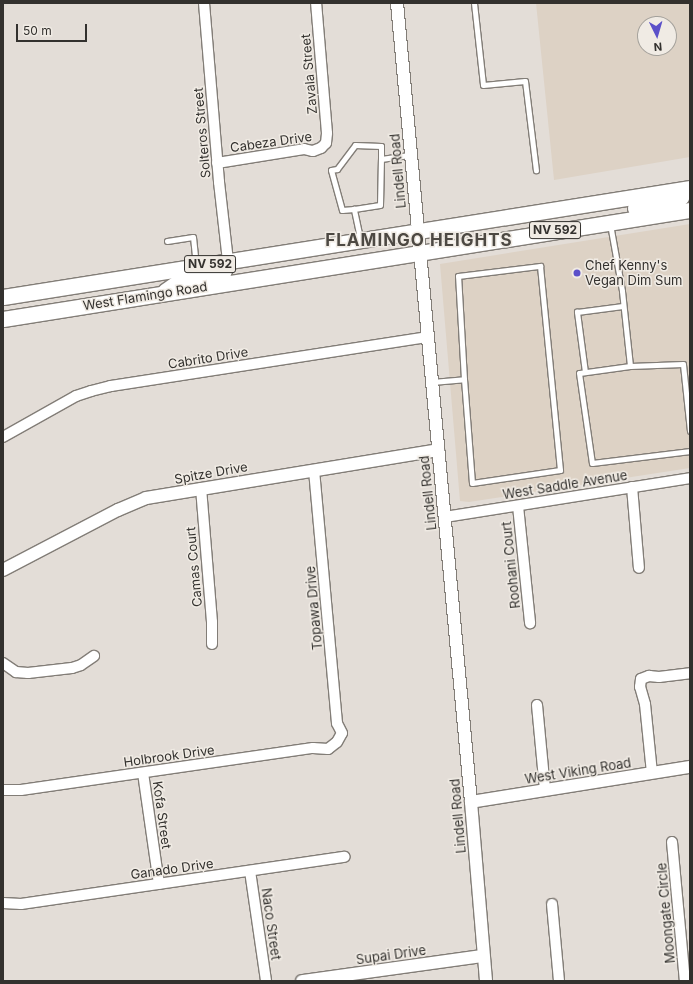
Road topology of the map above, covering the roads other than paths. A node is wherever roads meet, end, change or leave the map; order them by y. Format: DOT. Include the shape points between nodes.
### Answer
graph roads {
  1 [pos="204,3"];
  2 [pos="316,3"];
  3 [pos="397,3"];
  4 [pos="474,3"];
  5 [pos="326,143"];
  6 [pos="411,155"];
  7 [pos="381,159"];
  8 [pos="217,163"];
  9 [pos="536,170"];
  10 [pos="687,188"];
  11 [pos="354,209"];
  12 [pos="690,210"];
  13 [pos="610,222"];
  14 [pos="418,231"];
  15 [pos="360,240"];
  16 [pos="167,241"];
  17 [pos="283,252"];
  18 [pos="420,252"];
  19 [pos="228,261"];
  20 [pos="196,266"];
  21 [pos="233,282"];
  22 [pos="163,293"];
  23 [pos="3,297"];
  24 [pos="623,306"];
  25 [pos="3,319"];
  26 [pos="428,337"];
  27 [pos="630,366"];
  28 [pos="585,372"];
  29 [pos="464,379"];
  30 [pos="432,382"];
  31 [pos="690,431"];
  32 [pos="3,437"];
  33 [pos="438,450"];
  34 [pos="690,451"];
  35 [pos="314,470"];
  36 [pos="690,478"];
  37 [pos="632,487"];
  38 [pos="201,488"];
  39 [pos="518,506"];
  40 [pos="445,517"];
  41 [pos="640,568"];
  42 [pos="3,570"];
  43 [pos="530,623"];
  44 [pos="212,644"];
  45 [pos="94,656"];
  46 [pos="3,663"];
  47 [pos="690,673"];
  48 [pos="536,704"];
  49 [pos="337,742"];
  50 [pos="690,767"];
  51 [pos="143,773"];
  52 [pos="652,773"];
  53 [pos="3,790"];
  54 [pos="545,790"];
  55 [pos="471,802"];
  56 [pos="672,842"];
  57 [pos="345,857"];
  58 [pos="250,871"];
  59 [pos="159,884"];
  60 [pos="3,903"];
  61 [pos="552,904"];
  62 [pos="483,956"];
  63 [pos="266,981"];
  64 [pos="302,981"];
  65 [pos="486,981"];
  66 [pos="559,981"];
  67 [pos="685,981"];
  1 -- 8 [label="street, Solteros Street"];
  2 -- 5 [label="street, Zavala Street"];
  3 -- 6 [label="street, Lindell Road"];
  4 -- 9 [label="lane" via="483,85 525,81"];
  5 -- 8 [label="street, Cabeza Drive" via="312,151 304,149"];
  6 -- 7 [label="lane"];
  6 -- 14 [label="street, Lindell Road"];
  7 -- 11 [label="lane" via="380,204"];
  7 -- 11 [label="lane" via="381,146 355,145 337,169 331,170 342,210"];
  8 -- 19 [label="street, Solteros Street"];
  10 -- 13 [label="main road" via="678,198 638,207"];
  10 -- 14 [label="main road, West Flamingo Road / NV 592"];
  11 -- 15 [label="lane"];
  12 -- 13 [label="main road, West Flamingo Road / NV 592"];
  13 -- 18 [label="main road, West Flamingo Road / NV 592"];
  13 -- 24 [label="lane"];
  14 -- 15 [label="main road, West Flamingo Road / NV 592"];
  14 -- 18 [label="street, Lindell Road"];
  15 -- 17 [label="main road, West Flamingo Road / NV 592"];
  16 -- 20 [label="lane" via="193,237"];
  17 -- 19 [label="main road, West Flamingo Road / NV 592"];
  17 -- 21 [label="main road" via="259,266 241,270"];
  18 -- 21 [label="main road, West Flamingo Road / NV 592"];
  18 -- 26 [label="street, Lindell Road"];
  19 -- 20 [label="main road, West Flamingo Road / NV 592"];
  19 -- 22 [label="main road" via="223,272 182,279"];
  20 -- 23 [label="main road, West Flamingo Road / NV 592"];
  21 -- 22 [label="main road, West Flamingo Road / NV 592"];
  22 -- 25 [label="main road, West Flamingo Road / NV 592"];
  24 -- 27 [label="lane"];
  24 -- 28 [label="lane" via="577,312"];
  26 -- 30 [label="street, Lindell Road"];
  26 -- 32 [label="street, Cabrito Drive" via="111,386 76,396"];
  27 -- 28 [label="lane"];
  27 -- 31 [label="lane" via="683,364"];
  28 -- 34 [label="lane" via="580,373 592,463"];
  29 -- 29 [label="lane" via="472,483 560,470 540,266 458,276"];
  29 -- 30 [label="lane"];
  30 -- 33 [label="street, Lindell Road"];
  33 -- 35 [label="street, Spitze Drive"];
  33 -- 40 [label="street, Lindell Road"];
  35 -- 38 [label="street, Spitze Drive"];
  35 -- 49 [label="street, Topawa Drive" via="338,723 342,733"];
  36 -- 37 [label="street, West Saddle Avenue"];
  37 -- 39 [label="street, West Saddle Avenue"];
  37 -- 41 [label="street"];
  38 -- 42 [label="street, Spitze Drive" via="146,498"];
  38 -- 44 [label="street, Camas Court"];
  39 -- 40 [label="street, West Saddle Avenue"];
  39 -- 43 [label="street, Roohani Court"];
  40 -- 55 [label="street, Lindell Road"];
  45 -- 46 [label="street" via="72,668 28,673 16,672"];
  47 -- 52 [label="street" via="649,676 641,679"];
  48 -- 54 [label="street"];
  49 -- 51 [label="street, Holbrook Drive" via="328,749 314,748"];
  50 -- 52 [label="street, West Viking Road"];
  51 -- 53 [label="street, Holbrook Drive" via="22,790"];
  51 -- 59 [label="street, Kofa Street"];
  52 -- 54 [label="street, West Viking Road"];
  54 -- 55 [label="street, West Viking Road"];
  55 -- 62 [label="street, Lindell Road"];
  56 -- 67 [label="street, Moongate Circle"];
  57 -- 58 [label="street, Ganado Drive"];
  58 -- 59 [label="street, Ganado Drive"];
  58 -- 63 [label="street, Naco Street"];
  59 -- 60 [label="street, Ganado Drive" via="22,904"];
  61 -- 66 [label="street"];
  62 -- 64 [label="street, Supai Drive"];
  62 -- 65 [label="street, Lindell Road"];
}
